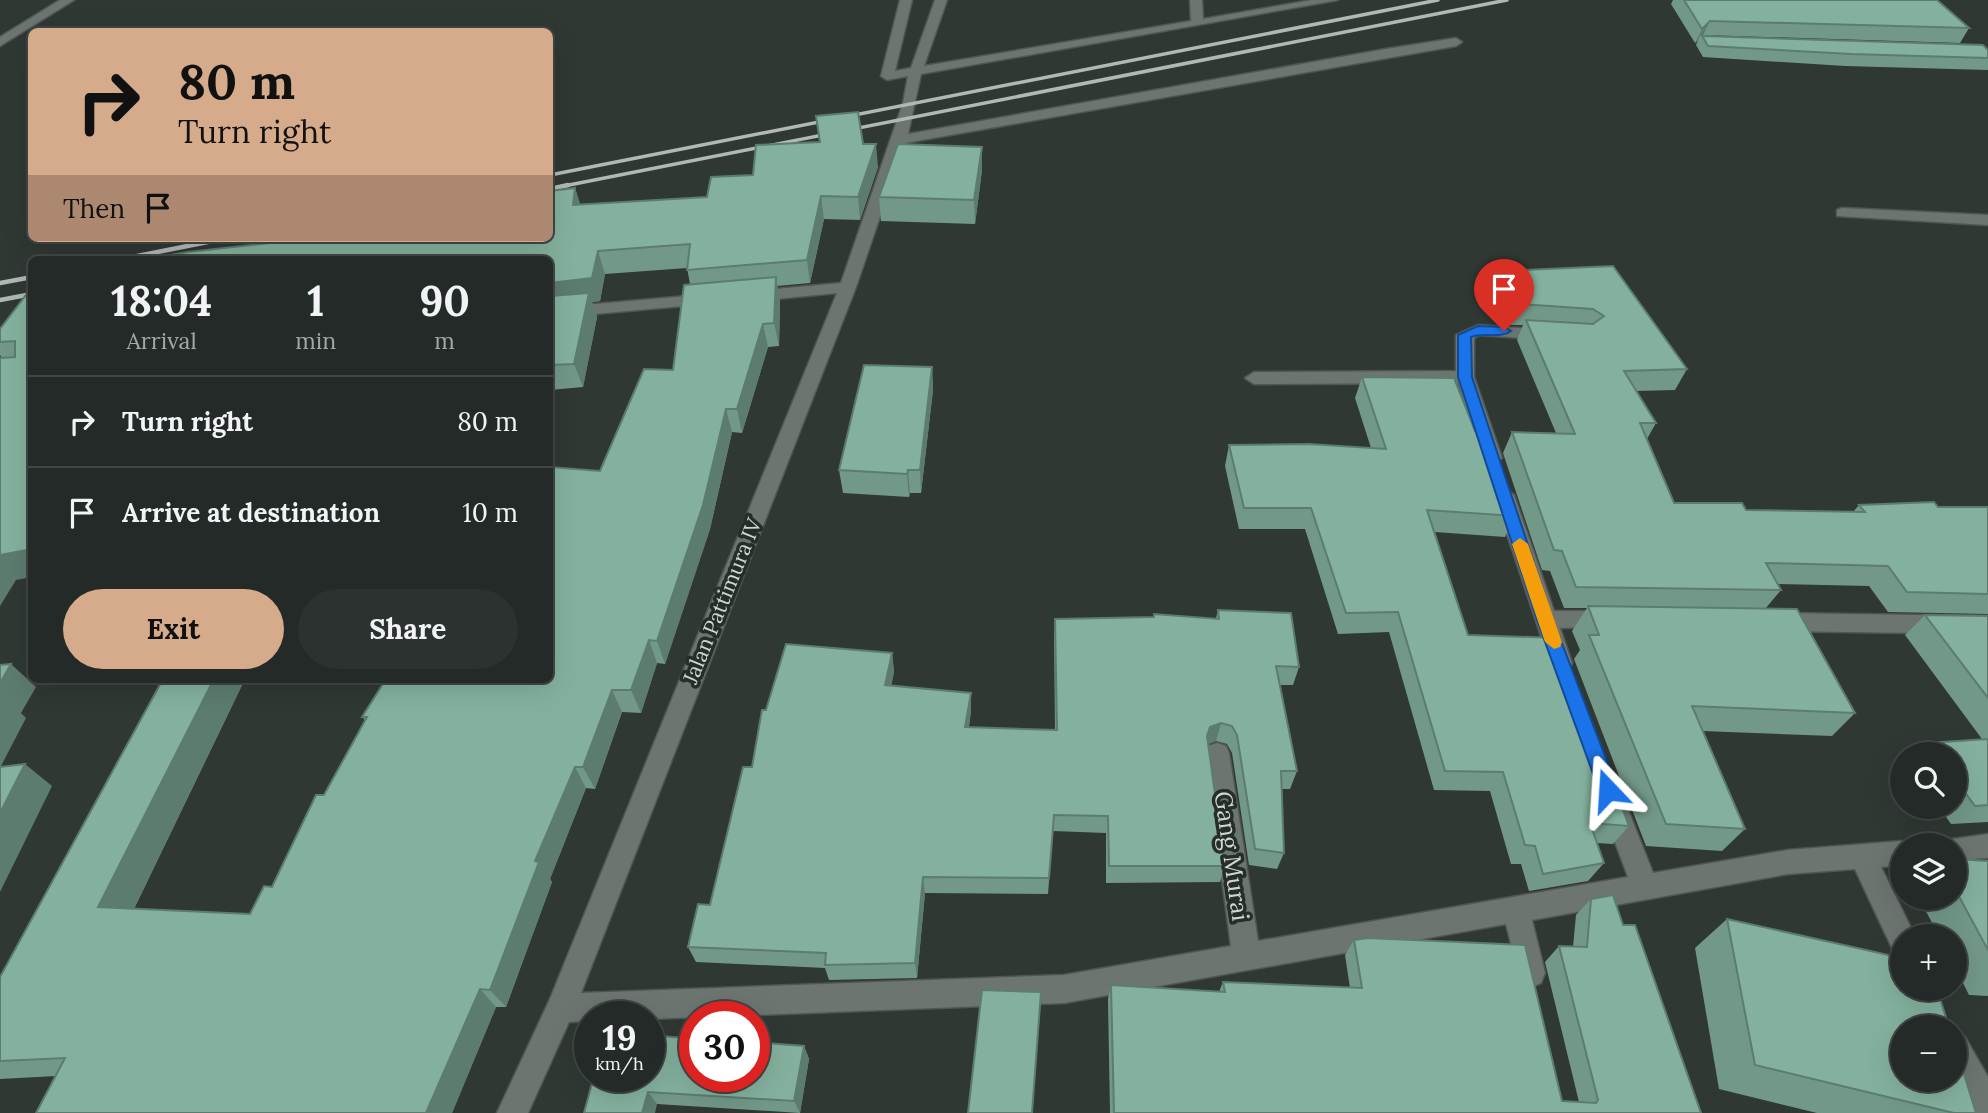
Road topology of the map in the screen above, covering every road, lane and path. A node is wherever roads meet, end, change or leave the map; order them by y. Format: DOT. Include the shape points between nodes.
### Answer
graph roads {
  1 [pos="68,0"];
  2 [pos="906,0"];
  3 [pos="941,0"];
  4 [pos="1196,0"];
  5 [pos="1332,0"];
  6 [pos="1197,23"];
  7 [pos="0,42"];
  8 [pos="1456,42"];
  9 [pos="915,78"];
  10 [pos="899,140"];
  11 [pos="1842,213"];
  12 [pos="1988,220"];
  13 [pos="848,287"];
  14 [pos="553,313"];
  15 [pos="1570,336"];
  16 [pos="1465,377"];
  17 [pos="1254,378"];
  18 [pos="1545,620"];
  19 [pos="1628,621"];
  20 [pos="1753,622"];
  21 [pos="1988,625"];
  22 [pos="1569,683"];
  23 [pos="1217,753"];
  24 [pos="1607,785"];
  25 [pos="1988,846"];
  26 [pos="1967,847"];
  27 [pos="1890,854"];
  28 [pos="1862,856"];
  29 [pos="1645,887"];
  30 [pos="1516,910"];
  31 [pos="1895,924"];
  32 [pos="1247,958"];
  33 [pos="1539,1005"];
  34 [pos="561,1008"];
  35 [pos="1967,1069"];
  36 [pos="1988,1107"];
  37 [pos="512,1113"];
  1 -- 7 [label="street"];
  2 -- 9 [label="street" via="887,76"];
  3 -- 9 [label="street, Jalan Pattimura IV"];
  4 -- 6 [label="street"];
  5 -- 6 [label="street"];
  6 -- 9 [label="street"];
  8 -- 10 [label="street" via="1285,68"];
  9 -- 10 [label="street, Jalan Pattimura IV"];
  10 -- 13 [label="street, Jalan Pattimura IV"];
  11 -- 12 [label="street"];
  13 -- 14 [label="street"];
  13 -- 34 [label="street, Jalan Pattimura IV"];
  15 -- 16 [label="street" via="1478,330 1465,335"];
  16 -- 17 [label="street"];
  16 -- 18 [label="street"];
  18 -- 19 [label="street"];
  18 -- 22 [label="street"];
  20 -- 21 [label="street"];
  23 -- 32 [label="street, Gang Murai"];
  24 -- 29 [label="street"];
  25 -- 26 [label="street"];
  27 -- 28 [label="street"];
  28 -- 29 [label="street" via="1788,862"];
  28 -- 31 [label="street"];
  29 -- 30 [label="street"];
  30 -- 32 [label="street"];
  30 -- 33 [label="street"];
  32 -- 34 [label="street" via="1065,989"];
  34 -- 37 [label="street, Jalan Pattimura IV"];
  35 -- 36 [label="street"];
}
